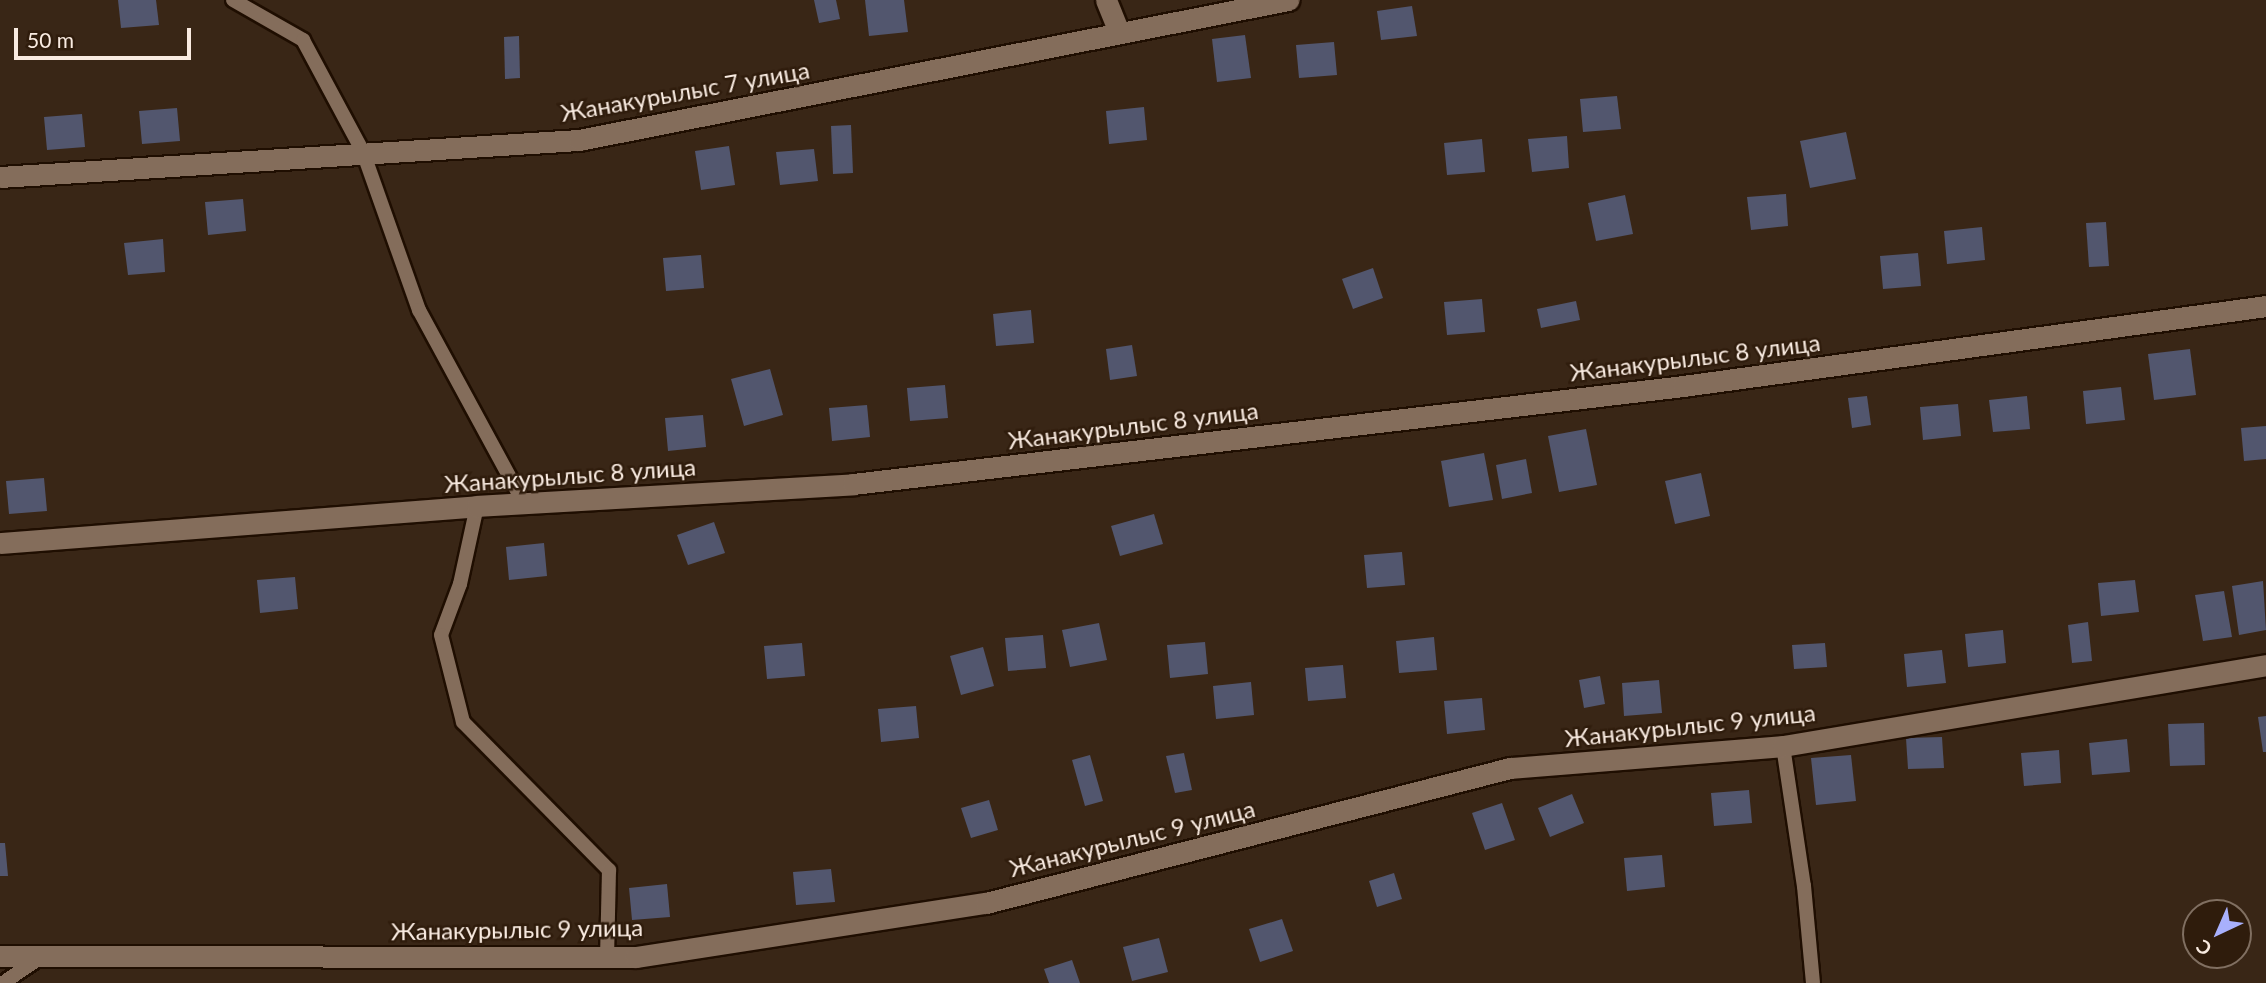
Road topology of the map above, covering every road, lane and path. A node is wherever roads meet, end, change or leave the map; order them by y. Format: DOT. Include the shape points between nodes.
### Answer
graph roads {
  1 [pos="233,0"];
  2 [pos="1106,0"];
  3 [pos="1288,0"];
  4 [pos="1119,32"];
  5 [pos="363,152"];
  6 [pos="0,177"];
  7 [pos="2266,306"];
  8 [pos="524,503"];
  9 [pos="477,506"];
  10 [pos="0,543"];
  11 [pos="2266,666"];
  12 [pos="1783,746"];
  13 [pos="0,956"];
  14 [pos="42,956"];
  15 [pos="607,957"];
  16 [pos="3,983"];
  17 [pos="1813,983"];
  1 -- 5 [label="lane" via="303,40"];
  2 -- 4 [label="street"];
  3 -- 4 [label="street, Жанакурылыс 7 улица"];
  4 -- 5 [label="street, Жанакурылыс 7 улица" via="579,140"];
  5 -- 6 [label="street, Жанакурылыс 7 улица"];
  5 -- 8 [label="lane" via="419,310"];
  7 -- 8 [label="street, Жанакурылыс 8 улица" via="1683,386 881,481"];
  8 -- 9 [label="street, Жанакурылыс 8 улица"];
  9 -- 10 [label="street, Жанакурылыс 8 улица"];
  9 -- 15 [label="lane" via="460,584 441,635 463,722 610,870"];
  11 -- 12 [label="street, Жанакурылыс 9 улица"];
  12 -- 15 [label="street, Жанакурылыс 9 улица" via="1510,768 986,903 636,957"];
  12 -- 17 [label="lane"];
  13 -- 14 [label="street, Жанакурылыс 9 улица"];
  14 -- 15 [label="street, Жанакурылыс 9 улица"];
  14 -- 16 [label="lane"];
}
